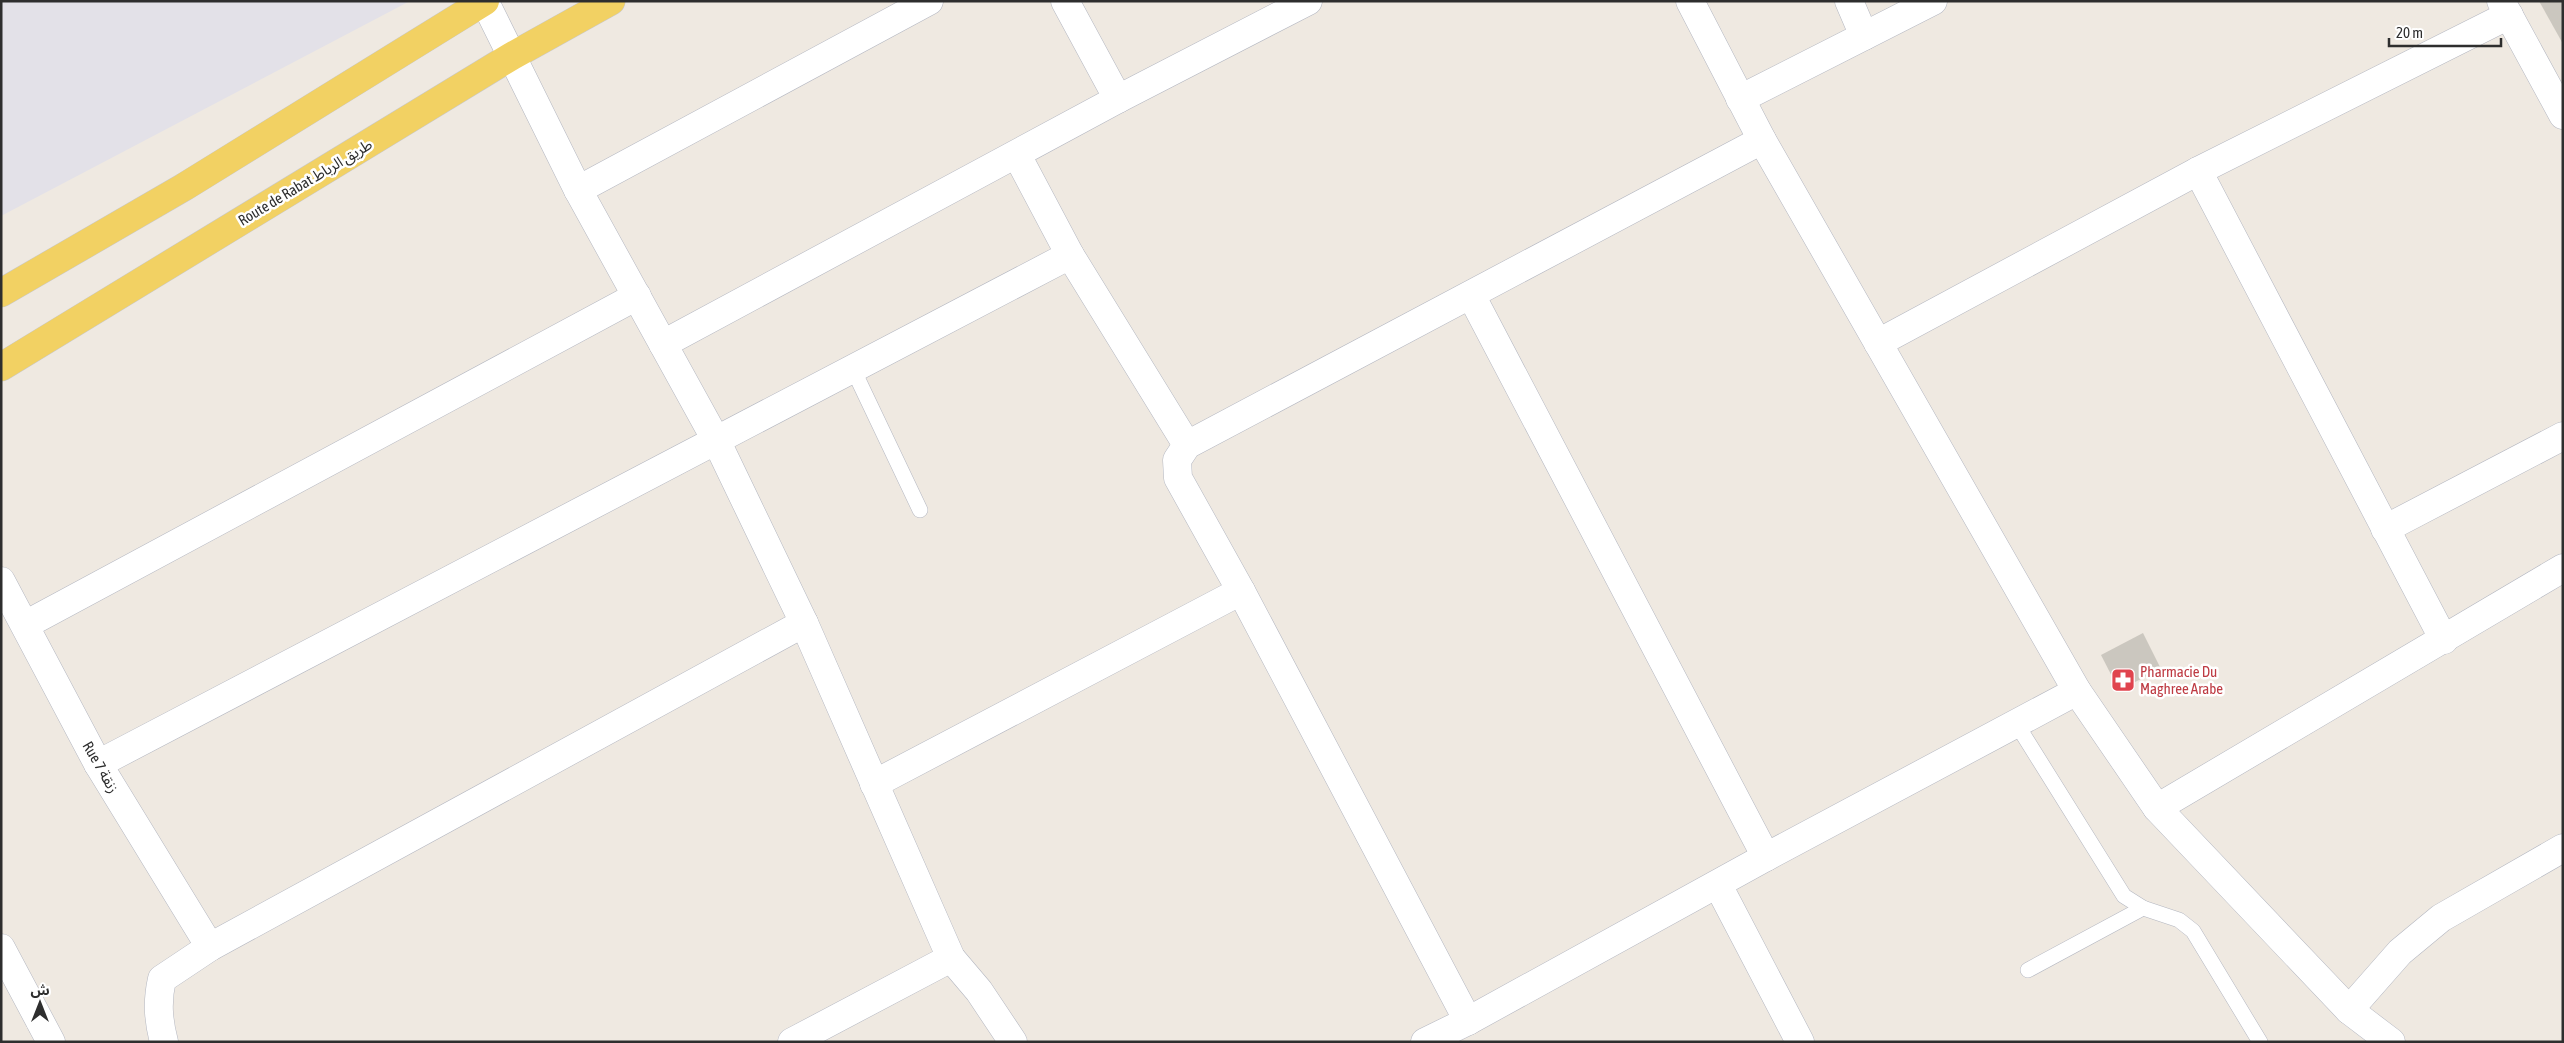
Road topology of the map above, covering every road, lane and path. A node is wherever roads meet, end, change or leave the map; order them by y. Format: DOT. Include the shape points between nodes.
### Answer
graph roads {
  1 [pos="612,1"];
  2 [pos="929,1"];
  3 [pos="1065,1"];
  4 [pos="1308,1"];
  5 [pos="1690,1"];
  6 [pos="1849,1"];
  7 [pos="1933,1"];
  8 [pos="485,2"];
  9 [pos="2505,8"];
  10 [pos="1864,36"];
  11 [pos="512,56"];
  12 [pos="1740,99"];
  13 [pos="1118,100"];
  14 [pos="2563,115"];
  15 [pos="1762,140"];
  16 [pos="1017,155"];
  17 [pos="2198,172"];
  18 [pos="578,190"];
  19 [pos="1070,255"];
  20 [pos="1,293"];
  21 [pos="1471,295"];
  22 [pos="637,296"];
  23 [pos="1878,342"];
  24 [pos="663,344"];
  25 [pos="1,367"];
  26 [pos="853,370"];
  27 [pos="2563,436"];
  28 [pos="717,442"];
  29 [pos="1186,445"];
  30 [pos="920,510"];
  31 [pos="2386,529"];
  32 [pos="2563,568"];
  33 [pos="1,581"];
  34 [pos="1241,591"];
  35 [pos="804,623"];
  36 [pos="25,625"];
  37 [pos="2444,640"];
  38 [pos="2077,691"];
  39 [pos="2016,724"];
  40 [pos="98,764"];
  41 [pos="874,784"];
  42 [pos="2157,808"];
  43 [pos="2563,848"];
  44 [pos="1766,857"];
  45 [pos="1718,884"];
  46 [pos="2143,908"];
  47 [pos="210,946"];
  48 [pos="1,948"];
  49 [pos="951,958"];
  50 [pos="2028,970"];
  51 [pos="2349,1010"];
  52 [pos="1468,1021"];
  53 [pos="161,1030"];
  54 [pos="2380,1039"];
  55 [pos="52,1042"];
  56 [pos="792,1042"];
  57 [pos="1013,1042"];
  58 [pos="1425,1042"];
  59 [pos="1800,1042"];
  60 [pos="2260,1042"];
  1 -- 11 [label="main road, Route de Rabat طريق الرباط"];
  2 -- 18 [label="street"];
  3 -- 13 [label="street"];
  4 -- 13 [label="street"];
  5 -- 12 [label="street"];
  6 -- 10 [label="street"];
  7 -- 10 [label="street"];
  8 -- 11 [label="street"];
  8 -- 20 [label="main road" via="184,186"];
  9 -- 14 [label="street"];
  9 -- 17 [label="street"];
  10 -- 12 [label="street"];
  11 -- 18 [label="street"];
  11 -- 25 [label="main road, Route de Rabat طريق الرباط"];
  12 -- 15 [label="street"];
  13 -- 16 [label="street"];
  15 -- 21 [label="street"];
  15 -- 23 [label="street"];
  16 -- 19 [label="street"];
  16 -- 24 [label="street"];
  17 -- 23 [label="street"];
  17 -- 31 [label="street"];
  18 -- 22 [label="street"];
  19 -- 26 [label="street"];
  19 -- 29 [label="street"];
  21 -- 29 [label="street"];
  21 -- 44 [label="street"];
  22 -- 24 [label="street"];
  22 -- 36 [label="street"];
  23 -- 38 [label="street"];
  24 -- 28 [label="street"];
  26 -- 28 [label="street"];
  26 -- 30 [label="lane"];
  27 -- 31 [label="street"];
  28 -- 35 [label="street"];
  28 -- 40 [label="street"];
  29 -- 34 [label="street" via="1177,460 1178,478"];
  31 -- 37 [label="street"];
  32 -- 37 [label="street"];
  33 -- 36 [label="street, Rue 7 زنقة"];
  34 -- 41 [label="street"];
  34 -- 52 [label="street"];
  35 -- 41 [label="street"];
  35 -- 47 [label="street"];
  36 -- 40 [label="street, Rue 7 زنقة"];
  37 -- 42 [label="street"];
  38 -- 39 [label="street"];
  38 -- 42 [label="street"];
  39 -- 44 [label="street"];
  39 -- 46 [label="lane" via="2124,896"];
  40 -- 47 [label="street, Rue 7 زنقة"];
  41 -- 49 [label="street"];
  42 -- 51 [label="street"];
  43 -- 51 [label="street" via="2440,918 2400,952"];
  44 -- 45 [label="street"];
  45 -- 52 [label="street"];
  45 -- 59 [label="street"];
  46 -- 50 [label="lane"];
  46 -- 60 [label="lane" via="2179,920 2192,931"];
  47 -- 53 [label="street" via="162,978 158,997"];
  48 -- 55 [label="street"];
  49 -- 56 [label="street"];
  49 -- 57 [label="street" via="979,991"];
  51 -- 54 [label="street"];
  52 -- 58 [label="street"];
}
